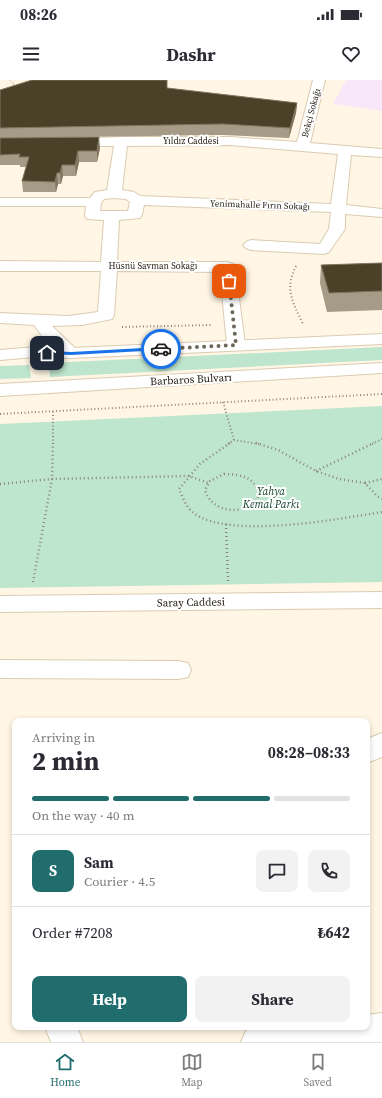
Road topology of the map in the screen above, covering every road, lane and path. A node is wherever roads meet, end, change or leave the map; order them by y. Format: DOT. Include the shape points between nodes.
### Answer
graph roads {
  1 [pos="10,80"];
  2 [pos="319,80"];
  3 [pos="18,89"];
  4 [pos="120,141"];
  5 [pos="59,142"];
  6 [pos="302,147"];
  7 [pos="346,150"];
  8 [pos="382,153"];
  9 [pos="114,194"];
  10 [pos="137,200"];
  11 [pos="0,202"];
  12 [pos="94,202"];
  13 [pos="338,209"];
  14 [pos="382,213"];
  15 [pos="112,216"];
  16 [pos="251,245"];
  17 [pos="324,249"];
  18 [pos="0,266"];
  19 [pos="110,266"];
  20 [pos="0,318"];
  21 [pos="39,319"];
  22 [pos="382,339"];
  23 [pos="312,342"];
  24 [pos="236,345"];
  25 [pos="71,353"];
  26 [pos="0,355"];
  27 [pos="382,368"];
  28 [pos="0,390"];
  29 [pos="382,394"];
  30 [pos="223,402"];
  31 [pos="53,411"];
  32 [pos="0,414"];
  33 [pos="382,439"];
  34 [pos="234,440"];
  35 [pos="316,471"];
  36 [pos="189,476"];
  37 [pos="52,479"];
  38 [pos="382,479"];
  39 [pos="208,483"];
  40 [pos="365,483"];
  41 [pos="0,484"];
  42 [pos="382,498"];
  43 [pos="382,512"];
  44 [pos="226,524"];
  45 [pos="382,600"];
  46 [pos="228,601"];
  47 [pos="0,604"];
  48 [pos="29,604"];
  49 [pos="0,669"];
  50 [pos="179,670"];
  51 [pos="382,744"];
  52 [pos="370,750"];
  53 [pos="382,1029"];
  54 [pos="62,1030"];
  55 [pos="67,1042"];
  56 [pos="258,1042"];
  1 -- 3 [label="path"];
  2 -- 6 [label="street, Bekçi Sokağı"];
  4 -- 5 [label="street, Yıldız Caddesi"];
  4 -- 6 [label="street, Yıldız Caddesi" via="230,141"];
  4 -- 9 [label="street"];
  6 -- 7 [label="street, Yıldız Caddesi"];
  7 -- 8 [label="street, Yıldız Caddesi"];
  7 -- 13 [label="street"];
  9 -- 10 [label="street, Yenimahalle Fırın Sokağı" via="129,195"];
  9 -- 12 [label="street" via="100,195"];
  10 -- 13 [label="street, Yenimahalle Fırın Sokağı"];
  10 -- 15 [label="street" via="135,215"];
  11 -- 12 [label="street"];
  12 -- 15 [label="street" via="92,216"];
  13 -- 14 [label="street, Yenimahalle Fırın Sokağı"];
  13 -- 17 [label="street" via="337,229"];
  15 -- 19 [label="street"];
  16 -- 17 [label="street"];
  17 -- 23 [label="path" via="298,263 289,276 290,297"];
  18 -- 19 [label="street, Hüsnü Savman Sokağı"];
  19 -- 21 [label="street" via="106,315 96,319"];
  19 -- 24 [label="street, Hüsnü Savman Sokağı" via="227,266"];
  20 -- 21 [label="street"];
  21 -- 25 [label="street" via="50,334"];
  22 -- 23 [label="street"];
  23 -- 24 [label="street"];
  24 -- 25 [label="street"];
  25 -- 26 [label="street" via="35,352"];
  27 -- 28 [label="street, Barbaros Bulvarı"];
  29 -- 30 [label="path"];
  30 -- 31 [label="path"];
  30 -- 34 [label="path"];
  31 -- 32 [label="path"];
  31 -- 37 [label="path"];
  33 -- 35 [label="path"];
  34 -- 35 [label="path" via="278,450"];
  34 -- 36 [label="path" via="200,464"];
  35 -- 40 [label="path" via="339,479"];
  36 -- 37 [label="path"];
  36 -- 39 [label="path"];
  36 -- 44 [label="path" via="179,488 184,504 199,517"];
  37 -- 41 [label="path"];
  37 -- 48 [label="path"];
  38 -- 40 [label="path"];
  39 -- 39 [label="path" via="206,498 226,510 252,505 260,494 255,483 242,475 224,474"];
  40 -- 42 [label="path"];
  43 -- 44 [label="path" via="308,523"];
  44 -- 46 [label="path"];
  45 -- 46 [label="street, Saray Caddesi"];
  46 -- 48 [label="street, Saray Caddesi"];
  47 -- 48 [label="street, Saray Caddesi"];
  49 -- 50 [label="street"];
  51 -- 52 [label="street"];
  53 -- 56 [label="street"];
  54 -- 55 [label="street"];
}
